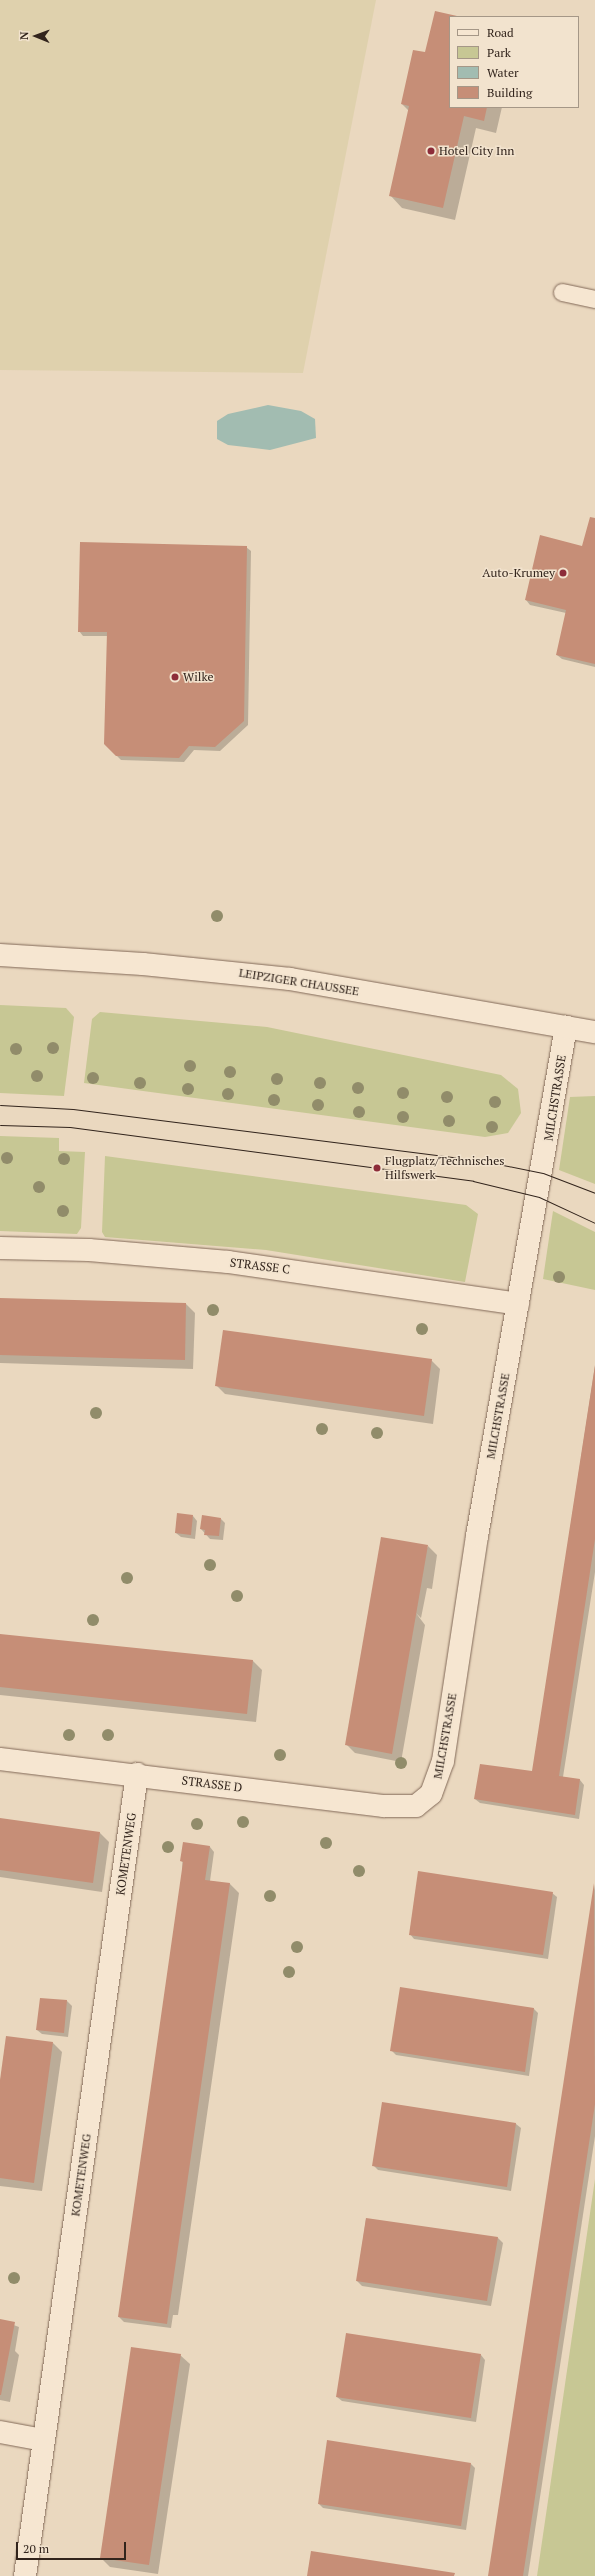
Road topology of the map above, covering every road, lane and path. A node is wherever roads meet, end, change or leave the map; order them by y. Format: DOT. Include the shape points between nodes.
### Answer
graph roads {
  1 [pos="562,292"];
  2 [pos="595,299"];
  3 [pos="0,956"];
  4 [pos="566,1027"];
  5 [pos="595,1032"];
  6 [pos="0,1248"];
  7 [pos="518,1304"];
  8 [pos="0,1759"];
  9 [pos="137,1774"];
  10 [pos="424,1802"];
  11 [pos="0,2432"];
  12 [pos="43,2440"];
  13 [pos="25,2576"];
  1 -- 2 [label="lane"];
  3 -- 4 [label="street, LEIPZIGER CHAUSSEE" via="158,965 282,978"];
  4 -- 5 [label="street, LEIPZIGER CHAUSSEE"];
  4 -- 7 [label="street, MILCHSTRASSE"];
  6 -- 7 [label="street, STRASSE C" via="109,1252 220,1261"];
  7 -- 10 [label="street, MILCHSTRASSE" via="477,1536 443,1761 437,1784"];
  8 -- 9 [label="street, STRASSE D"];
  9 -- 10 [label="street, STRASSE D" via="371,1805 405,1807"];
  9 -- 12 [label="street, KOMETENWEG"];
  11 -- 12 [label="street"];
  12 -- 13 [label="street, KOMETENWEG"];
}
